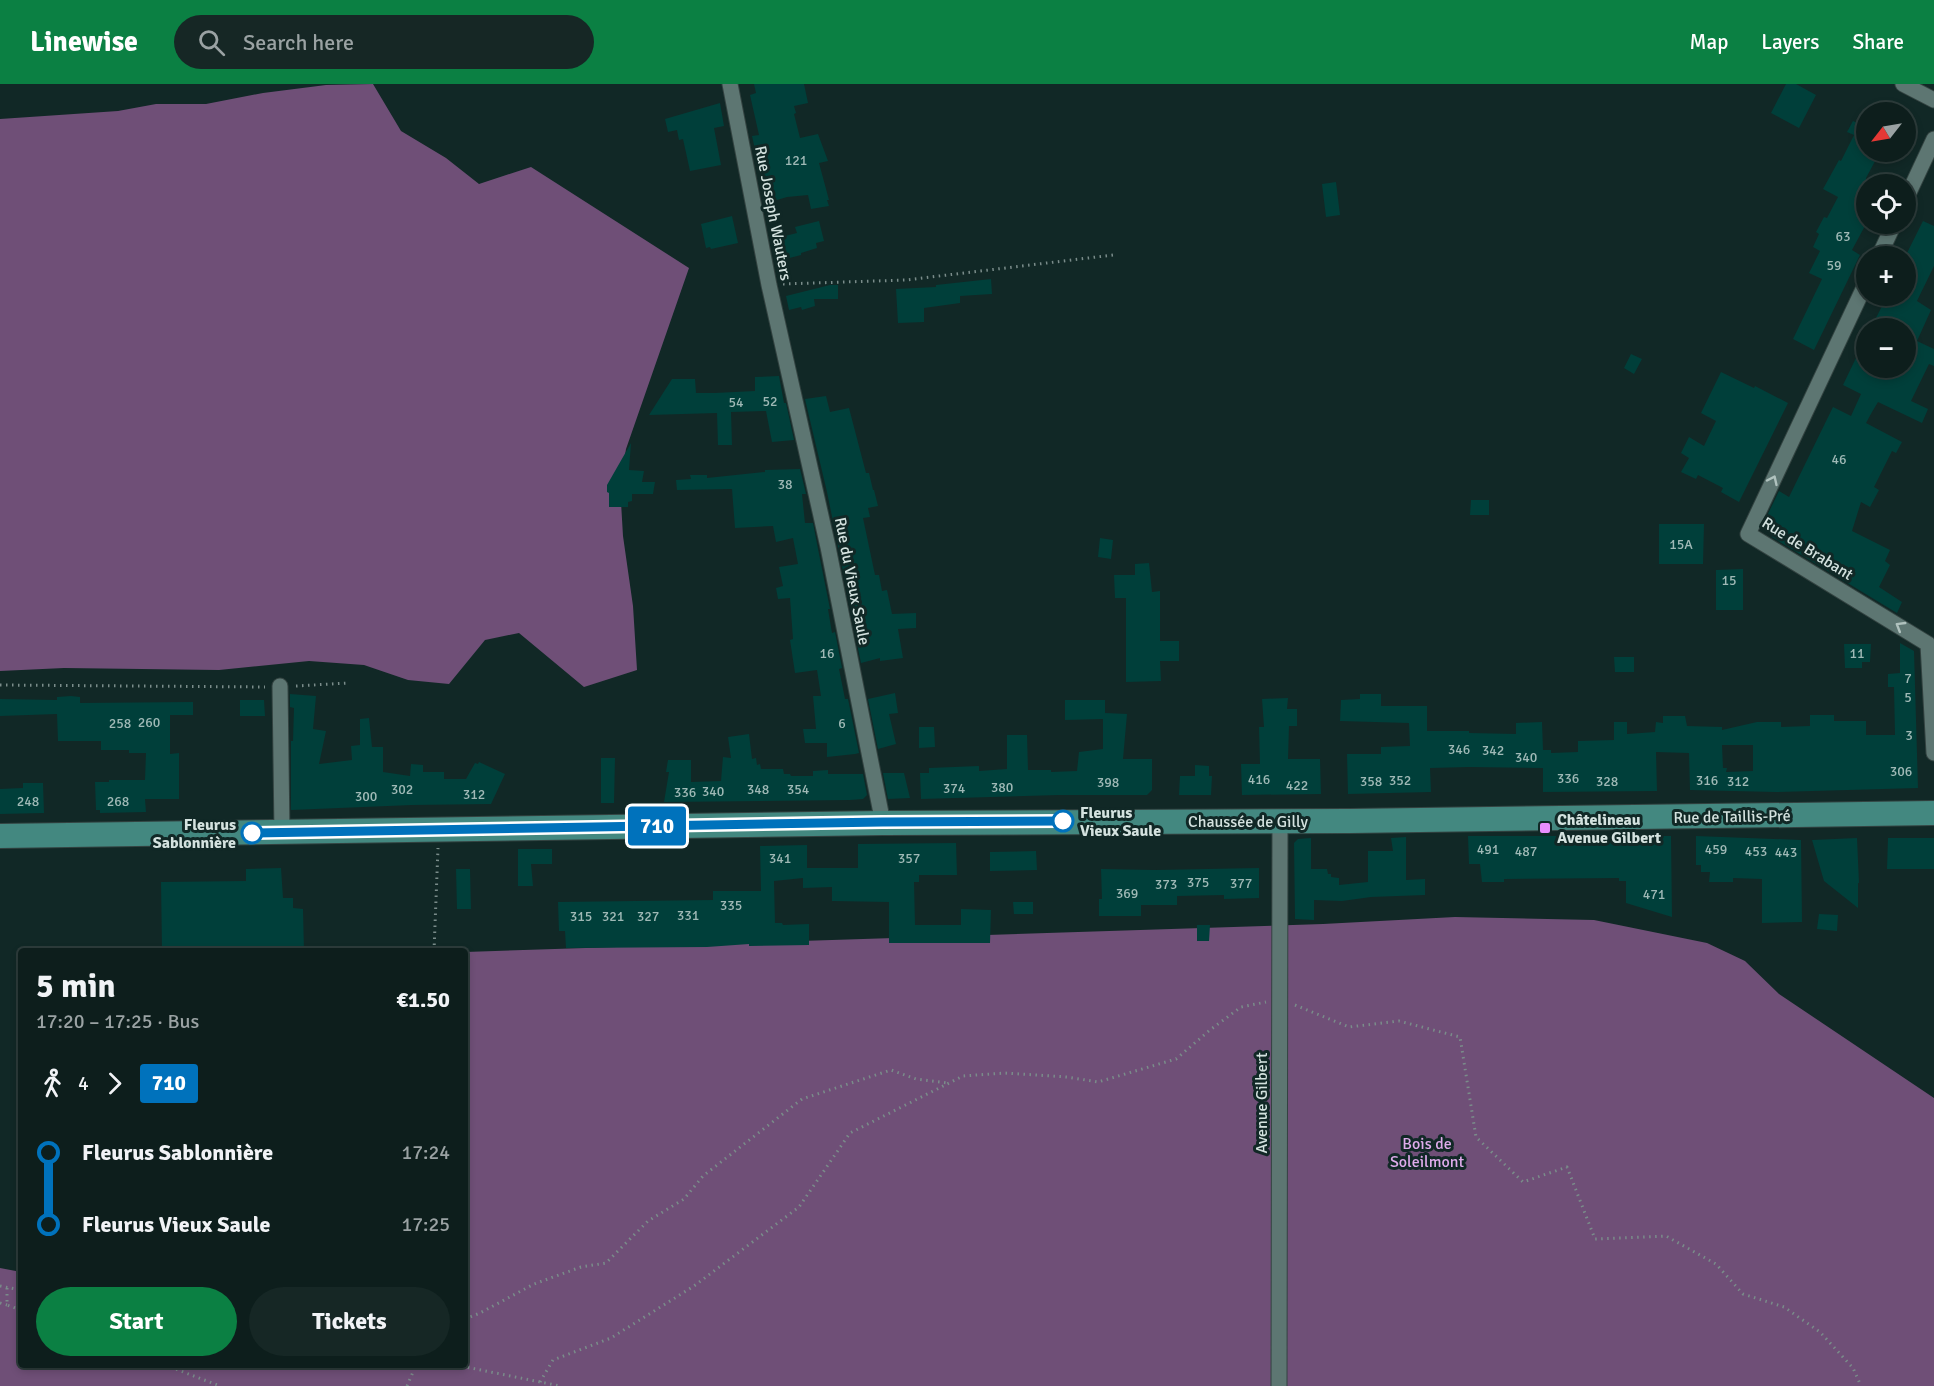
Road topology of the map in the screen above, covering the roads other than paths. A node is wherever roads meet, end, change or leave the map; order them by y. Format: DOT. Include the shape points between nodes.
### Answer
graph roads {
  1 [pos="730,84"];
  2 [pos="1903,84"];
  3 [pos="1934,100"];
  4 [pos="1934,139"];
  5 [pos="1916,177"];
  6 [pos="1856,305"];
  7 [pos="784,348"];
  8 [pos="280,686"];
  9 [pos="1934,753"];
  10 [pos="1934,813"];
  11 [pos="1280,820"];
  12 [pos="1350,821"];
  13 [pos="882,822"];
  14 [pos="282,833"];
  15 [pos="0,836"];
  16 [pos="1279,1386"];
  1 -- 7 [label="street, Rue Joseph Wauters"];
  2 -- 3 [label="street"];
  4 -- 5 [label="street"];
  9 -- 6 [label="street, Rue de Brabant, one-way" via="1928,644 1748,534"];
  7 -- 13 [label="street, Rue du Vieux Saule"];
  8 -- 14 [label="street"];
  10 -- 12 [label="main road, Rue de Taillis-Pré"];
  11 -- 12 [label="main road, Chaussée de Gilly"];
  11 -- 13 [label="main road, Chaussée de Gilly"];
  11 -- 16 [label="street, Avenue Gilbert"];
  13 -- 14 [label="main road, Chaussée de Gilly"];
  14 -- 15 [label="main road, Chaussée de Gilly"];
}
